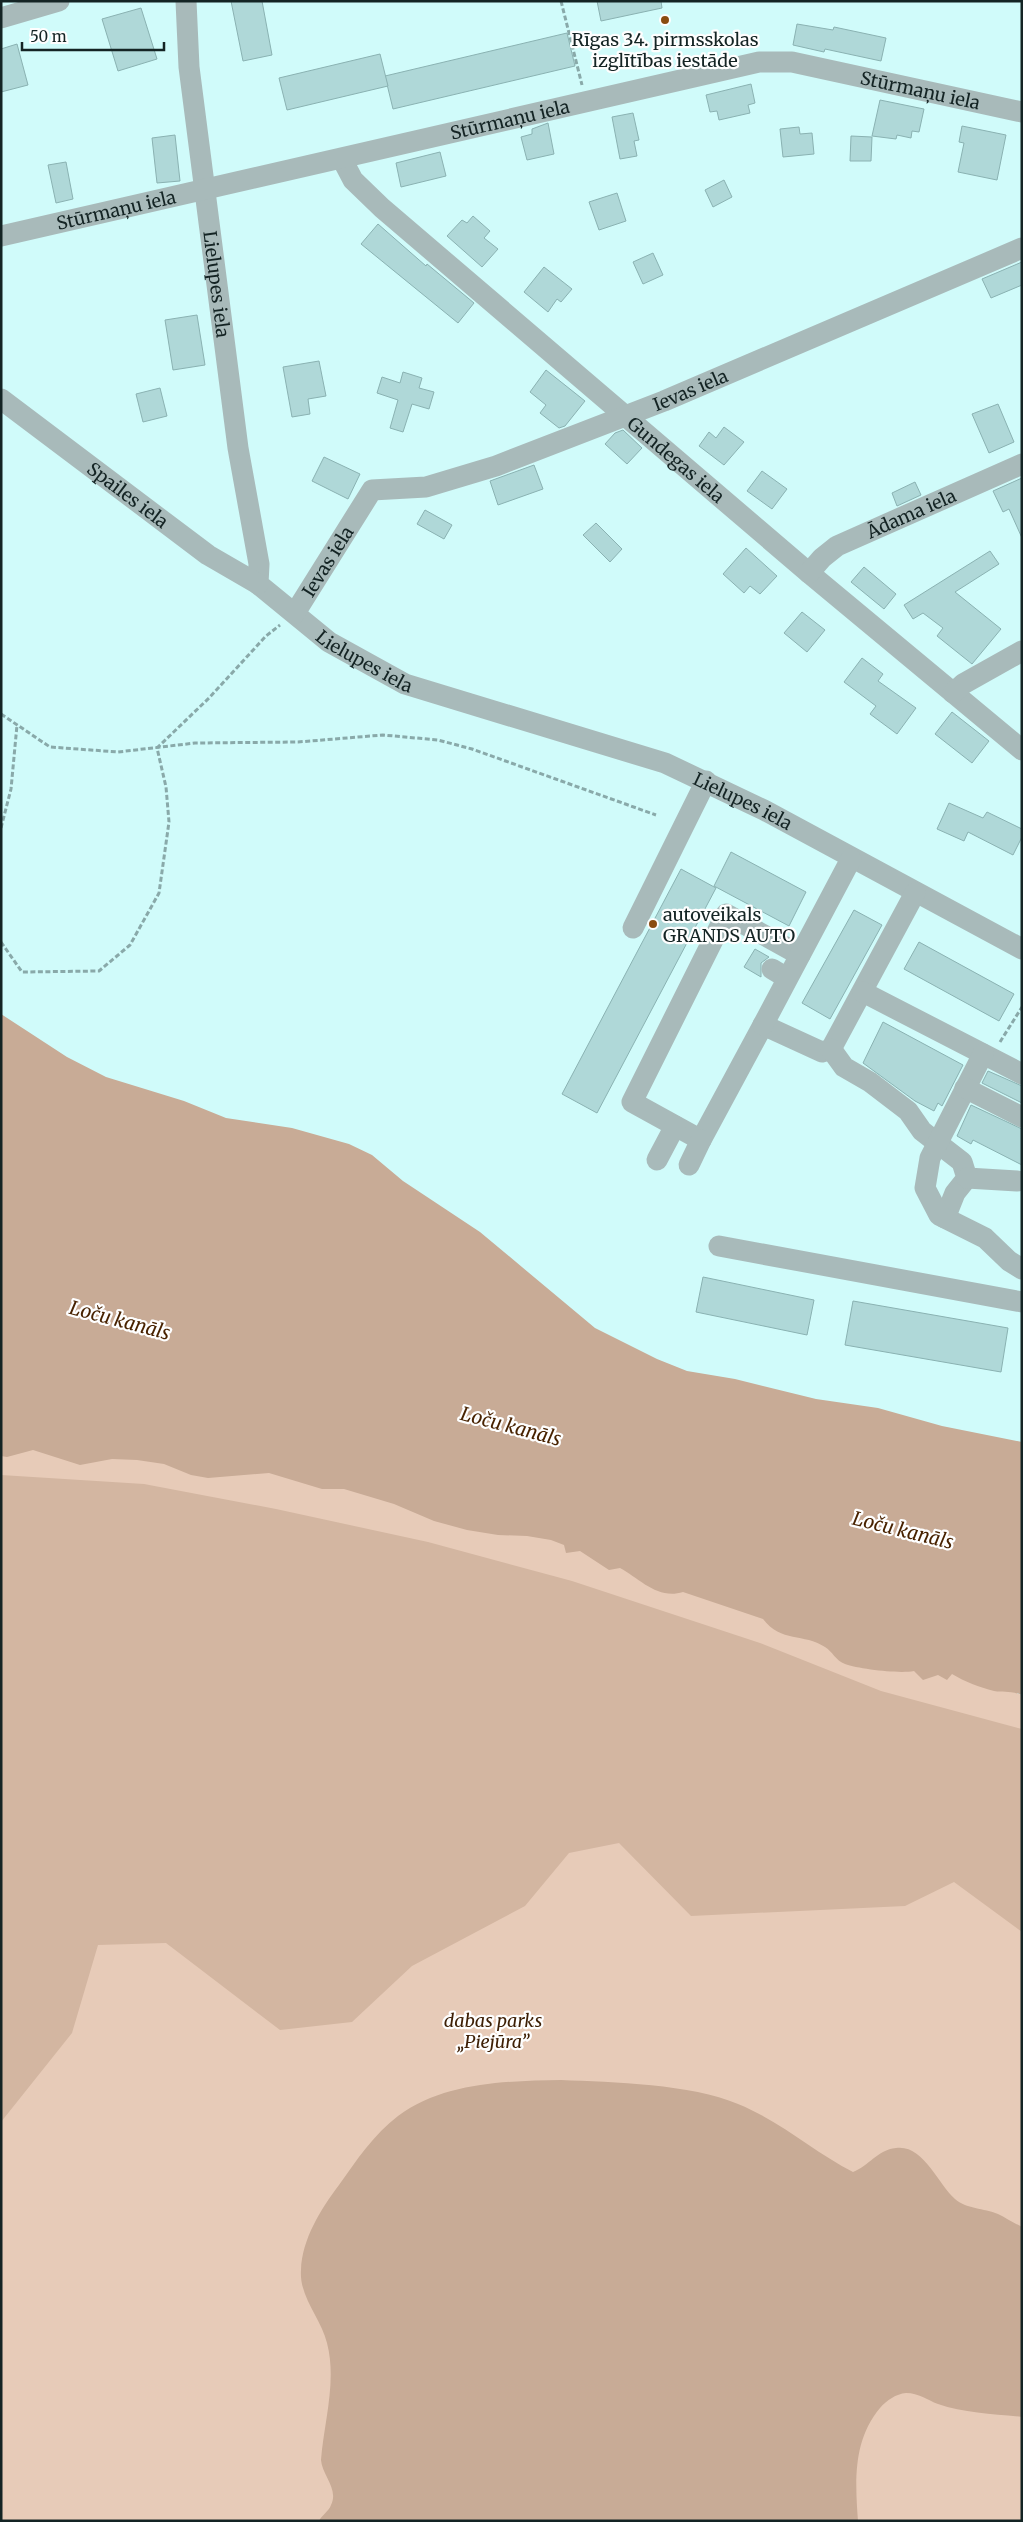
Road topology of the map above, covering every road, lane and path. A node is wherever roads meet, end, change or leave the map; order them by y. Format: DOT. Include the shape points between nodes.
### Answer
graph roads {
  1 [pos="59,1"];
  2 [pos="186,1"];
  3 [pos="562,1"];
  4 [pos="1,18"];
  5 [pos="586,102"];
  6 [pos="1022,112"];
  7 [pos="342,159"];
  8 [pos="206,188"];
  9 [pos="1,236"];
  10 [pos="1022,248"];
  11 [pos="1,398"];
  12 [pos="626,417"];
  13 [pos="1022,464"];
  14 [pos="809,573"];
  15 [pos="258,584"];
  16 [pos="295,613"];
  17 [pos="1022,651"];
  18 [pos="953,694"];
  19 [pos="1,714"];
  20 [pos="17,724"];
  21 [pos="157,748"];
  22 [pos="1022,750"];
  23 [pos="706,781"];
  24 [pos="656,815"];
  25 [pos="1,828"];
  26 [pos="852,859"];
  27 [pos="915,893"];
  28 [pos="633,928"];
  29 [pos="1,942"];
  30 [pos="1022,949"];
  31 [pos="800,955"];
  32 [pos="863,992"];
  33 [pos="1022,1006"];
  34 [pos="763,1025"];
  35 [pos="831,1049"];
  36 [pos="987,1056"];
  37 [pos="1022,1074"];
  38 [pos="966,1088"];
  39 [pos="1022,1117"];
  40 [pos="675,1126"];
  41 [pos="700,1140"];
  42 [pos="937,1144"];
  43 [pos="657,1160"];
  44 [pos="689,1165"];
  45 [pos="967,1178"];
  46 [pos="1017,1181"];
  47 [pos="944,1218"];
  48 [pos="719,1246"];
  49 [pos="1022,1269"];
  50 [pos="1022,1302"];
  1 -- 4 [label="street"];
  2 -- 8 [label="street, Lielupes iela" via="189,66"];
  3 -- 5 [label="path"];
  5 -- 6 [label="street, Stūrmaņu iela" via="759,62 792,62"];
  5 -- 7 [label="street, Stūrmaņu iela"];
  7 -- 8 [label="street, Stūrmaņu iela"];
  7 -- 12 [label="street, Gundegas iela" via="352,180 382,208"];
  8 -- 9 [label="street, Stūrmaņu iela"];
  8 -- 15 [label="street, Lielupes iela" via="238,448 259,564"];
  10 -- 12 [label="street, Ievas iela"];
  11 -- 15 [label="street, Spailes iela" via="208,555"];
  12 -- 14 [label="street, Gundegas iela"];
  12 -- 16 [label="street, Ievas iela" via="496,466 435,484 372,490"];
  13 -- 14 [label="street, Ādama iela" via="837,546"];
  14 -- 18 [label="street, Gundegas iela"];
  15 -- 16 [label="street, Lielupes iela"];
  16 -- 21 [label="path" via="266,636"];
  16 -- 23 [label="street, Lielupes iela" via="329,642 406,684 665,763"];
  17 -- 18 [label="street" via="964,684"];
  18 -- 22 [label="street, Gundegas iela"];
  19 -- 20 [label="path"];
  20 -- 21 [label="path" via="50,747 118,752"];
  20 -- 25 [label="path" via="11,789"];
  21 -- 24 [label="path" via="195,743 298,742 383,735 438,740 472,748"];
  21 -- 29 [label="path" via="169,822 159,894 130,945 99,971 22,972"];
  23 -- 26 [label="street, Lielupes iela"];
  23 -- 28 [label="street"];
  26 -- 27 [label="street, Lielupes iela"];
  26 -- 31 [label="street"];
  27 -- 30 [label="street, Lielupes iela"];
  27 -- 32 [label="street"];
  31 -- 34 [label="street" via="780,974"];
  31 -- 40 [label="street" via="726,914 632,1102"];
  32 -- 35 [label="street"];
  32 -- 36 [label="street"];
  33 -- 36 [label="path"];
  34 -- 35 [label="street" via="822,1052"];
  34 -- 41 [label="street"];
  35 -- 42 [label="street" via="844,1067 908,1111 922,1132"];
  36 -- 37 [label="street"];
  36 -- 38 [label="street"];
  38 -- 39 [label="street"];
  38 -- 42 [label="street"];
  40 -- 41 [label="street"];
  40 -- 43 [label="street"];
  41 -- 44 [label="street"];
  42 -- 45 [label="street" via="962,1162"];
  42 -- 47 [label="street" via="930,1158 925,1188 939,1215"];
  45 -- 46 [label="street"];
  45 -- 47 [label="street"];
  47 -- 49 [label="street" via="985,1238"];
  48 -- 50 [label="street"];
}
